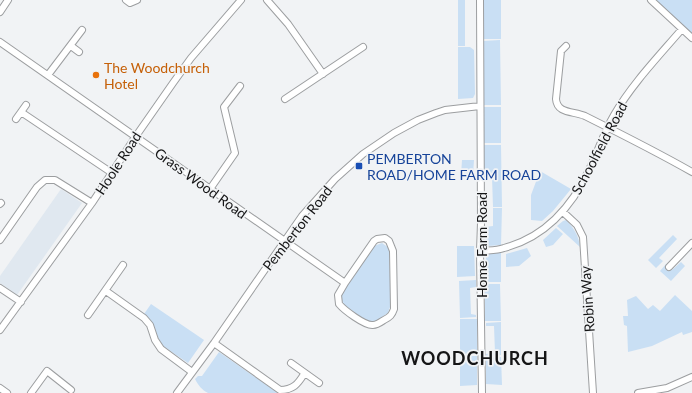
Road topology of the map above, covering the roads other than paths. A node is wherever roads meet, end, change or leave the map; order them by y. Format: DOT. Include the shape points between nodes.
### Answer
graph roads {
  1 [pos="8,0"];
  2 [pos="126,0"];
  3 [pos="137,0"];
  4 [pos="241,0"];
  5 [pos="267,0"];
  6 [pos="480,0"];
  7 [pos="652,0"];
  8 [pos="0,12"];
  9 [pos="682,29"];
  10 [pos="82,30"];
  11 [pos="692,38"];
  12 [pos="0,42"];
  13 [pos="70,46"];
  14 [pos="566,46"];
  15 [pos="363,47"];
  16 [pos="79,52"];
  17 [pos="323,74"];
  18 [pos="48,75"];
  19 [pos="240,86"];
  20 [pos="284,99"];
  21 [pos="26,105"];
  22 [pos="480,106"];
  23 [pos="21,112"];
  24 [pos="16,119"];
  25 [pos="608,127"];
  26 [pos="136,136"];
  27 [pos="692,172"];
  28 [pos="112,173"];
  29 [pos="210,189"];
  30 [pos="92,203"];
  31 [pos="563,212"];
  32 [pos="0,240"];
  33 [pos="284,241"];
  34 [pos="692,243"];
  35 [pos="480,251"];
  36 [pos="123,265"];
  37 [pos="669,267"];
  38 [pos="345,283"];
  39 [pos="0,288"];
  40 [pos="106,291"];
  41 [pos="21,302"];
  42 [pos="88,315"];
  43 [pos="0,330"];
  44 [pos="214,343"];
  45 [pos="291,363"];
  46 [pos="192,372"];
  47 [pos="304,374"];
  48 [pos="692,377"];
  49 [pos="319,383"];
  50 [pos="0,388"];
  51 [pos="71,390"];
  52 [pos="8,393"];
  53 [pos="31,393"];
  54 [pos="177,393"];
  55 [pos="482,393"];
  56 [pos="593,393"];
  57 [pos="638,393"];
  1 -- 8 [label="street"];
  2 -- 3 [label="street" via="130,3"];
  4 -- 26 [label="street, Hoole Road" via="191,58"];
  5 -- 17 [label="street" via="288,24"];
  6 -- 22 [label="street, Home Farm Road"];
  7 -- 9 [label="street"];
  9 -- 11 [label="street"];
  9 -- 25 [label="street, Schoolfield Road" via="638,80"];
  10 -- 13 [label="street"];
  12 -- 18 [label="street, Grass Wood Road"];
  13 -- 16 [label="street"];
  13 -- 18 [label="street"];
  14 -- 25 [label="street" via="561,51 556,99 558,106 563,111 581,114"];
  15 -- 17 [label="street"];
  17 -- 20 [label="street"];
  18 -- 26 [label="street, Grass Wood Road"];
  19 -- 29 [label="street" via="224,107 235,153"];
  21 -- 23 [label="street"];
  22 -- 33 [label="street, Pemberton Road" via="436,113 394,133 363,154 335,179"];
  22 -- 35 [label="street, Home Farm Road"];
  23 -- 24 [label="street"];
  23 -- 28 [label="street"];
  25 -- 27 [label="street"];
  25 -- 31 [label="street, Schoolfield Road" via="583,181"];
  26 -- 28 [label="street, Hoole Road"];
  26 -- 29 [label="street, Grass Wood Road"];
  28 -- 30 [label="street, Hoole Road"];
  29 -- 33 [label="street, Grass Wood Road"];
  30 -- 32 [label="street" via="55,180 45,180 37,187"];
  30 -- 41 [label="street, Hoole Road"];
  31 -- 35 [label="street, Schoolfield Road" via="528,240 504,248"];
  31 -- 56 [label="street, Robin Way" via="578,225 583,237"];
  33 -- 38 [label="street, Grass Wood Road"];
  33 -- 44 [label="street, Pemberton Road"];
  34 -- 37 [label="street"];
  35 -- 55 [label="street, Home Farm Road"];
  36 -- 40 [label="street"];
  38 -- 38 [label="street" via="374,241 385,238 389,241 393,251 394,309 391,316 373,325 365,324 342,307 338,300"];
  39 -- 41 [label="street"];
  40 -- 42 [label="street"];
  40 -- 46 [label="street" via="144,318 150,325 161,350"];
  41 -- 43 [label="street, Hoole Road"];
  44 -- 46 [label="street, Pemberton Road"];
  44 -- 47 [label="street" via="280,390 294,387"];
  45 -- 47 [label="street"];
  46 -- 54 [label="street, Pemberton Road"];
  47 -- 49 [label="street"];
  48 -- 57 [label="street" via="666,388"];
  50 -- 52 [label="street"];
  51 -- 53 [label="street" via="47,371"];
}
